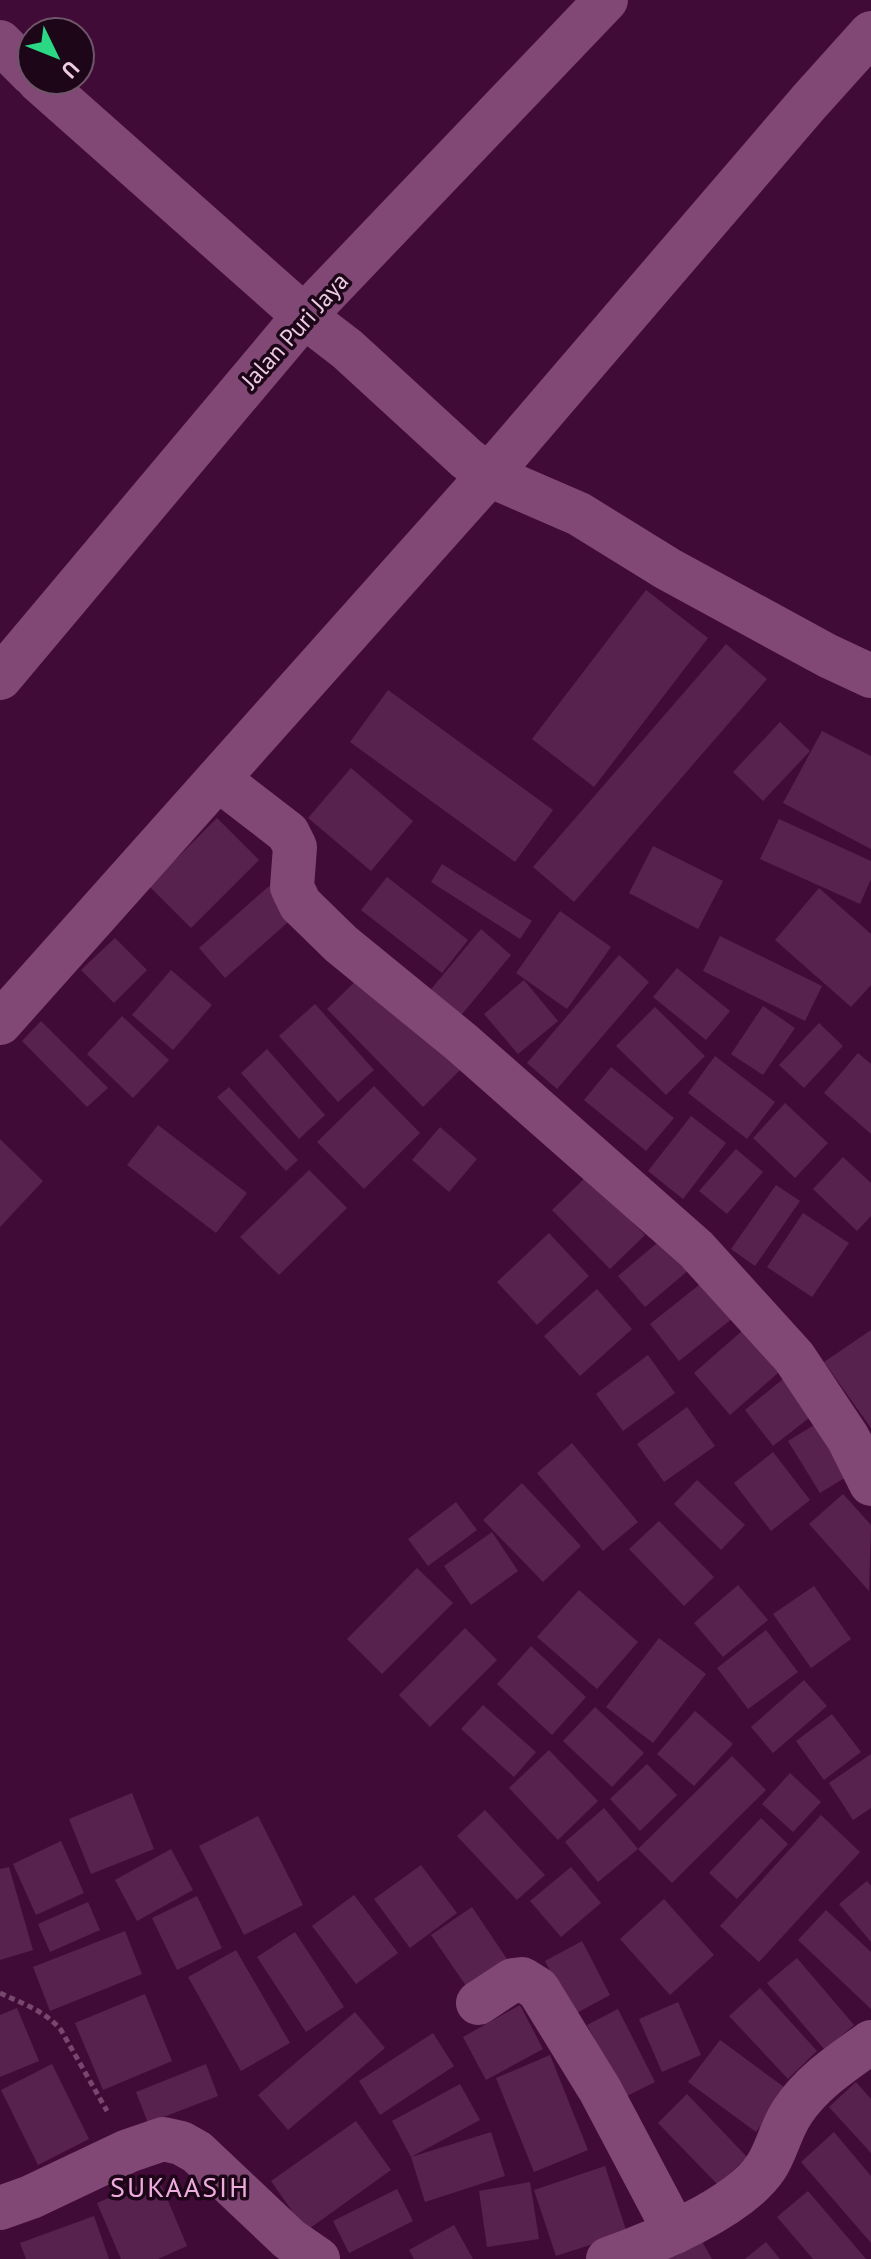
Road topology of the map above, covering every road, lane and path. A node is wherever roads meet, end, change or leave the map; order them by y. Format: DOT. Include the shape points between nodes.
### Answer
graph roads {
  1 [pos="606,0"];
  2 [pos="871,33"];
  3 [pos="0,42"];
  4 [pos="16,58"];
  5 [pos="56,96"];
  6 [pos="304,316"];
  7 [pos="478,467"];
  8 [pos="871,676"];
  9 [pos="0,678"];
  10 [pos="218,779"];
  11 [pos="0,1023"];
  12 [pos="871,1484"];
  13 [pos="0,1993"];
  14 [pos="478,2003"];
  15 [pos="871,2042"];
  16 [pos="128,2151"];
  17 [pos="0,2208"];
  18 [pos="640,2250"];
  19 [pos="318,2259"];
  1 -- 6 [label="street, Jalan Puri Jaya"];
  2 -- 7 [label="street"];
  3 -- 4 [label="street"];
  5 -- 6 [label="street"];
  6 -- 7 [label="street"];
  6 -- 9 [label="street, Jalan Puri Jaya"];
  7 -- 8 [label="street" via="579,514 668,569"];
  7 -- 10 [label="street"];
  10 -- 11 [label="street"];
  10 -- 12 [label="street" via="288,833 295,847 292,887 310,914 696,1249 794,1357 848,1438"];
  13 -- 16 [label="path" via="41,2011 61,2030"];
  14 -- 18 [label="street" via="513,1980 538,1989 600,2090"];
  15 -- 18 [label="street" via="828,2072 793,2110 766,2167 746,2189"];
  16 -- 17 [label="street"];
  16 -- 19 [label="street" via="163,2139 197,2152 289,2239"];
}
